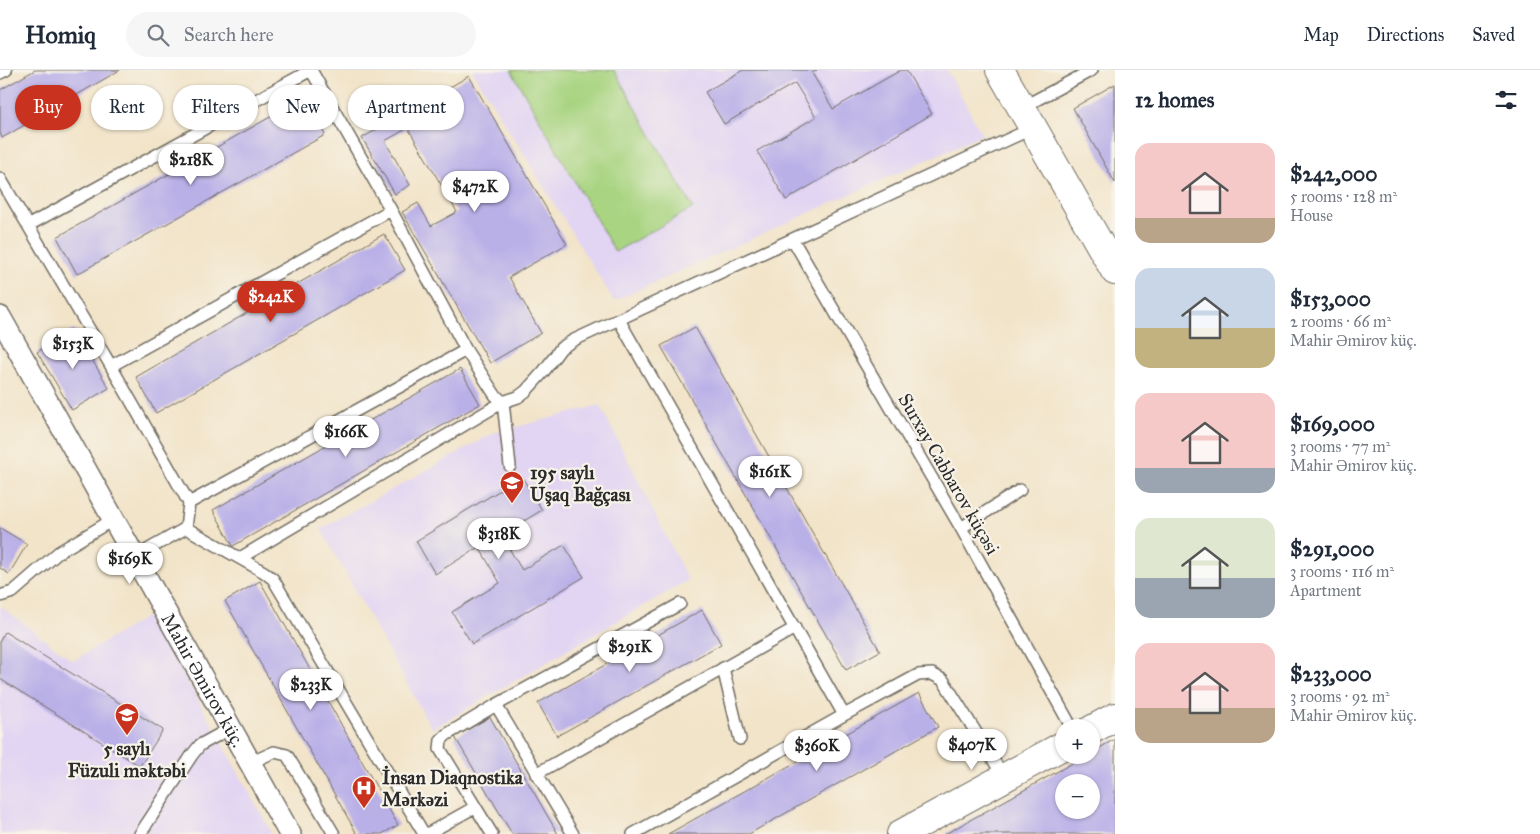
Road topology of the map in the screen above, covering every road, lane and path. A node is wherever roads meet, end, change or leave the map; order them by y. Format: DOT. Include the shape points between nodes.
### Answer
graph roads {
  1 [pos="6,70"];
  2 [pos="311,70"];
  3 [pos="1000,70"];
  4 [pos="1092,70"];
  5 [pos="0,73"];
  6 [pos="1027,118"];
  7 [pos="0,178"];
  8 [pos="391,210"];
  9 [pos="29,225"];
  10 [pos="793,240"];
  11 [pos="1115,271"];
  12 [pos="0,318"];
  13 [pos="619,320"];
  14 [pos="466,350"];
  15 [pos="111,366"];
  16 [pos="503,402"];
  17 [pos="510,466"];
  18 [pos="1020,490"];
  19 [pos="189,503"];
  20 [pos="114,519"];
  21 [pos="186,528"];
  22 [pos="961,528"];
  23 [pos="134,556"];
  24 [pos="240,558"];
  25 [pos="0,596"];
  26 [pos="680,604"];
  27 [pos="795,628"];
  28 [pos="723,668"];
  29 [pos="496,705"];
  30 [pos="844,715"];
  31 [pos="1115,717"];
  32 [pos="1067,719"];
  33 [pos="1100,725"];
  34 [pos="231,728"];
  35 [pos="740,739"];
  36 [pos="1055,750"];
  37 [pos="250,763"];
  38 [pos="536,774"];
  39 [pos="1004,777"];
  40 [pos="475,807"];
  41 [pos="140,834"];
  42 [pos="290,834"];
  43 [pos="334,834"];
  44 [pos="426,834"];
  45 [pos="492,834"];
  46 [pos="573,834"];
  47 [pos="633,834"];
  48 [pos="901,834"];
  1 -- 5 [label="lane"];
  2 -- 8 [label="lane"];
  2 -- 9 [label="lane"];
  3 -- 6 [label="street"];
  4 -- 6 [label="lane"];
  6 -- 10 [label="lane"];
  6 -- 11 [label="street"];
  7 -- 9 [label="lane"];
  8 -- 14 [label="lane"];
  8 -- 15 [label="lane"];
  9 -- 15 [label="lane"];
  10 -- 13 [label="lane"];
  10 -- 22 [label="lane, Surxay Cabbarov küçəsi"];
  12 -- 20 [label="street, Mahir Əmirov küç."];
  13 -- 16 [label="lane" via="561,348 526,391"];
  13 -- 27 [label="lane"];
  14 -- 16 [label="lane" via="494,395"];
  14 -- 19 [label="lane"];
  15 -- 19 [label="lane"];
  16 -- 17 [label="lane"];
  16 -- 24 [label="lane"];
  18 -- 22 [label="lane"];
  19 -- 21 [label="lane"];
  20 -- 23 [label="street, Mahir Əmirov küç."];
  20 -- 25 [label="lane" via="58,552 13,592"];
  21 -- 23 [label="lane"];
  21 -- 24 [label="lane"];
  22 -- 32 [label="lane, Surxay Cabbarov küçəsi"];
  23 -- 34 [label="street, Mahir Əmirov küç."];
  24 -- 44 [label="lane" via="273,579"];
  26 -- 29 [label="lane"];
  27 -- 28 [label="lane"];
  27 -- 30 [label="lane"];
  28 -- 35 [label="lane"];
  28 -- 38 [label="lane"];
  29 -- 38 [label="lane"];
  29 -- 40 [label="lane" via="441,740 440,749"];
  30 -- 39 [label="lane" via="918,675 932,674 943,680"];
  30 -- 47 [label="lane"];
  31 -- 33 [label="street"];
  34 -- 37 [label="street, Mahir Əmirov küç."];
  34 -- 41 [label="lane" via="200,746"];
  36 -- 39 [label="street"];
  37 -- 42 [label="street, Mahir Əmirov küç."];
  37 -- 43 [label="lane" via="274,752 287,755"];
  38 -- 46 [label="lane"];
  39 -- 48 [label="street"];
  40 -- 44 [label="lane"];
  40 -- 45 [label="lane"];
}
